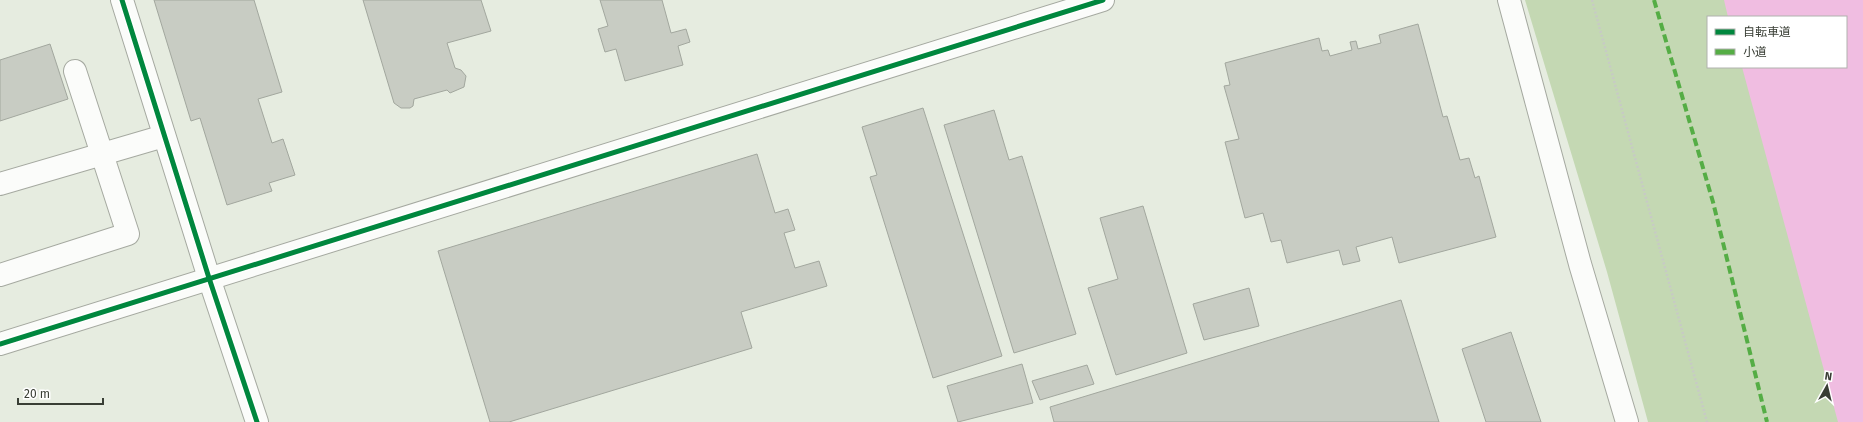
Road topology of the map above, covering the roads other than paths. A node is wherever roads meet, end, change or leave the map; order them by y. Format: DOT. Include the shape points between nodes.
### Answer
graph roads {
  1 [pos="122,0"];
  2 [pos="1103,0"];
  3 [pos="1509,0"];
  4 [pos="75,70"];
  5 [pos="164,136"];
  6 [pos="102,154"];
  7 [pos="0,184"];
  8 [pos="0,276"];
  9 [pos="209,278"];
  10 [pos="0,344"];
  11 [pos="257,422"];
  12 [pos="1627,422"];
  1 -- 5 [label="street"];
  2 -- 9 [label="street"];
  3 -- 12 [label="street" via="1580,264"];
  4 -- 6 [label="street"];
  5 -- 6 [label="street"];
  5 -- 9 [label="street"];
  6 -- 7 [label="street"];
  6 -- 8 [label="street" via="128,234"];
  9 -- 10 [label="street"];
  9 -- 11 [label="street"];
}
